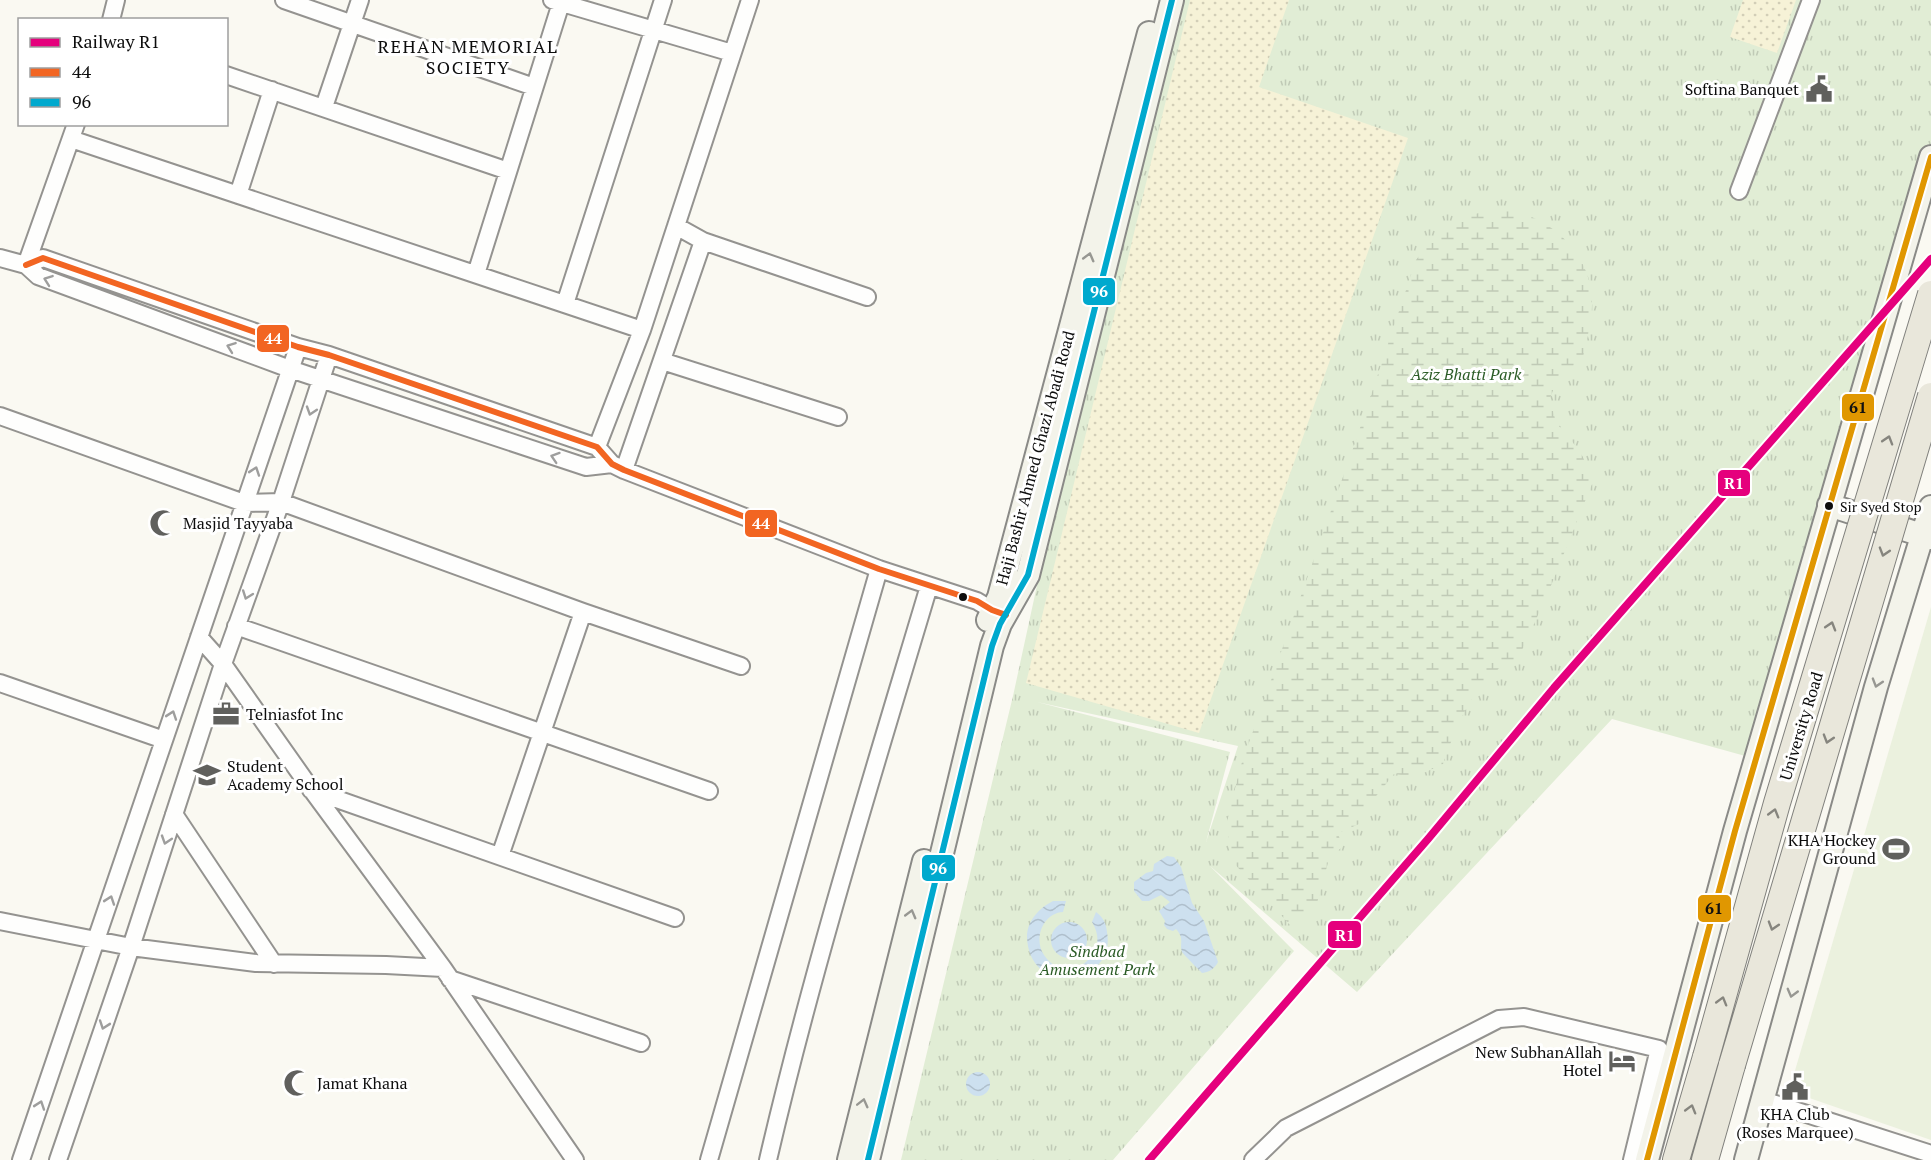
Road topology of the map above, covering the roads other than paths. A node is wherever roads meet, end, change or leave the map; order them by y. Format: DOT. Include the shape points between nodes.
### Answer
graph roads {
  1 [pos="116,0"];
  2 [pos="284,0"];
  3 [pos="360,0"];
  4 [pos="663,0"];
  5 [pos="750,0"];
  6 [pos="1157,0"];
  7 [pos="1172,0"];
  8 [pos="1811,0"];
  9 [pos="556,1"];
  10 [pos="112,18"];
  11 [pos="352,23"];
  12 [pos="653,30"];
  13 [pos="732,53"];
  14 [pos="228,76"];
  15 [pos="534,87"];
  16 [pos="272,90"];
  17 [pos="324,108"];
  18 [pos="74,132"];
  19 [pos="1931,157"];
  20 [pos="508,171"];
  21 [pos="1739,191"];
  22 [pos="238,195"];
  23 [pos="676,226"];
  24 [pos="703,241"];
  25 [pos="0,258"];
  26 [pos="26,265"];
  27 [pos="476,274"];
  28 [pos="141,292"];
  29 [pos="1931,294"];
  30 [pos="867,297"];
  31 [pos="565,304"];
  32 [pos="133,311"];
  33 [pos="642,330"];
  34 [pos="298,347"];
  35 [pos="329,356"];
  36 [pos="662,362"];
  37 [pos="290,369"];
  38 [pos="321,379"];
  39 [pos="1931,396"];
  40 [pos="0,416"];
  41 [pos="838,417"];
  42 [pos="597,447"];
  43 [pos="618,467"];
  44 [pos="280,502"];
  45 [pos="244,503"];
  46 [pos="1829,505"];
  47 [pos="1931,507"];
  48 [pos="1927,537"];
  49 [pos="879,569"];
  50 [pos="929,586"];
  51 [pos="583,612"];
  52 [pos="999,612"];
  53 [pos="236,626"];
  54 [pos="199,637"];
  55 [pos="223,664"];
  56 [pos="741,666"];
  57 [pos="0,683"];
  58 [pos="542,732"];
  59 [pos="164,740"];
  60 [pos="310,789"];
  61 [pos="709,791"];
  62 [pos="174,814"];
  63 [pos="500,856"];
  64 [pos="675,918"];
  65 [pos="0,921"];
  66 [pos="97,940"];
  67 [pos="131,947"];
  68 [pos="274,964"];
  69 [pos="446,973"];
  70 [pos="642,1043"];
  71 [pos="1667,1051"];
  72 [pos="1763,1100"];
  73 [pos="1931,1154"];
  74 [pos="21,1160"];
  75 [pos="58,1160"];
  76 [pos="575,1160"];
  77 [pos="709,1160"];
  78 [pos="768,1160"];
  79 [pos="849,1160"];
  80 [pos="868,1160"];
  81 [pos="1253,1160"];
  82 [pos="1632,1160"];
  83 [pos="1647,1160"];
  84 [pos="1676,1160"];
  85 [pos="1705,1160"];
  86 [pos="1746,1160"];
  1 -- 10 [label="street"];
  2 -- 11 [label="street"];
  3 -- 11 [label="street"];
  4 -- 12 [label="street"];
  5 -- 13 [label="street"];
  52 -- 6 [label="street, Haji Bashir Ahmed Ghazi Abadi Road, one-way" via="999,597"];
  7 -- 52 [label="street, Haji Bashir Ahmed Ghazi Abadi Road" via="1028,575"];
  8 -- 21 [label="street"];
  9 -- 12 [label="street"];
  9 -- 15 [label="street"];
  11 -- 15 [label="street"];
  11 -- 17 [label="street"];
  12 -- 13 [label="street"];
  12 -- 31 [label="street"];
  13 -- 23 [label="street"];
  14 -- 16 [label="street"];
  15 -- 20 [label="street"];
  16 -- 17 [label="street"];
  16 -- 22 [label="street"];
  17 -- 20 [label="street"];
  18 -- 22 [label="street"];
  18 -- 26 [label="street"];
  19 -- 46 [label="street"];
  20 -- 27 [label="street"];
  22 -- 27 [label="street"];
  23 -- 24 [label="street"];
  23 -- 33 [label="street"];
  24 -- 30 [label="street"];
  24 -- 36 [label="street"];
  25 -- 26 [label="street"];
  26 -- 28 [label="street" via="43,258"];
  32 -- 26 [label="street, one-way" via="38,276"];
  27 -- 31 [label="street"];
  28 -- 32 [label="street"];
  28 -- 34 [label="street"];
  84 -- 29 [label="main road, University Road, one-way, bridge" via="1777,803"];
  31 -- 33 [label="street"];
  37 -- 32 [label="street, one-way"];
  33 -- 42 [label="street"];
  34 -- 35 [label="street"];
  34 -- 37 [label="street"];
  35 -- 38 [label="street"];
  35 -- 42 [label="street"];
  36 -- 41 [label="street"];
  36 -- 43 [label="street"];
  37 -- 38 [label="street"];
  45 -- 37 [label="street, one-way"];
  43 -- 38 [label="street, one-way" via="586,467"];
  38 -- 44 [label="street, one-way"];
  39 -- 85 [label="main road, University Road, one-way, bridge"];
  40 -- 45 [label="street"];
  42 -- 43 [label="street"];
  43 -- 49 [label="street"];
  44 -- 45 [label="street"];
  44 -- 51 [label="street"];
  44 -- 53 [label="street, one-way"];
  45 -- 54 [label="street"];
  46 -- 48 [label="street"];
  46 -- 71 [label="street"];
  47 -- 48 [label="street"];
  48 -- 72 [label="street, one-way" via="1876,687"];
  49 -- 50 [label="street"];
  49 -- 77 [label="street"];
  50 -- 52 [label="street"];
  50 -- 78 [label="street" via="840,883"];
  51 -- 56 [label="street"];
  51 -- 58 [label="street"];
  79 -- 52 [label="street, Haji Bashir Ahmed Ghazi Abadi Road, one-way" via="983,635"];
  52 -- 80 [label="street, Haji Bashir Ahmed Ghazi Abadi Road" via="1000,624"];
  53 -- 55 [label="street"];
  53 -- 58 [label="street"];
  54 -- 55 [label="street"];
  59 -- 54 [label="street, one-way"];
  55 -- 60 [label="street"];
  55 -- 62 [label="street"];
  57 -- 59 [label="street"];
  58 -- 61 [label="street"];
  58 -- 63 [label="street"];
  66 -- 59 [label="street, one-way"];
  60 -- 63 [label="street"];
  60 -- 69 [label="street"];
  62 -- 67 [label="street, one-way"];
  62 -- 68 [label="street"];
  63 -- 64 [label="street"];
  65 -- 66 [label="street"];
  66 -- 67 [label="street"];
  74 -- 66 [label="street, one-way"];
  67 -- 68 [label="street"];
  67 -- 75 [label="street, one-way"];
  68 -- 69 [label="street" via="386,965"];
  69 -- 70 [label="street"];
  69 -- 76 [label="street"];
  71 -- 81 [label="street" via="1524,1017 1499,1019 1286,1128"];
  71 -- 82 [label="street"];
  71 -- 83 [label="street"];
  72 -- 73 [label="street"];
  72 -- 86 [label="street"];
}
